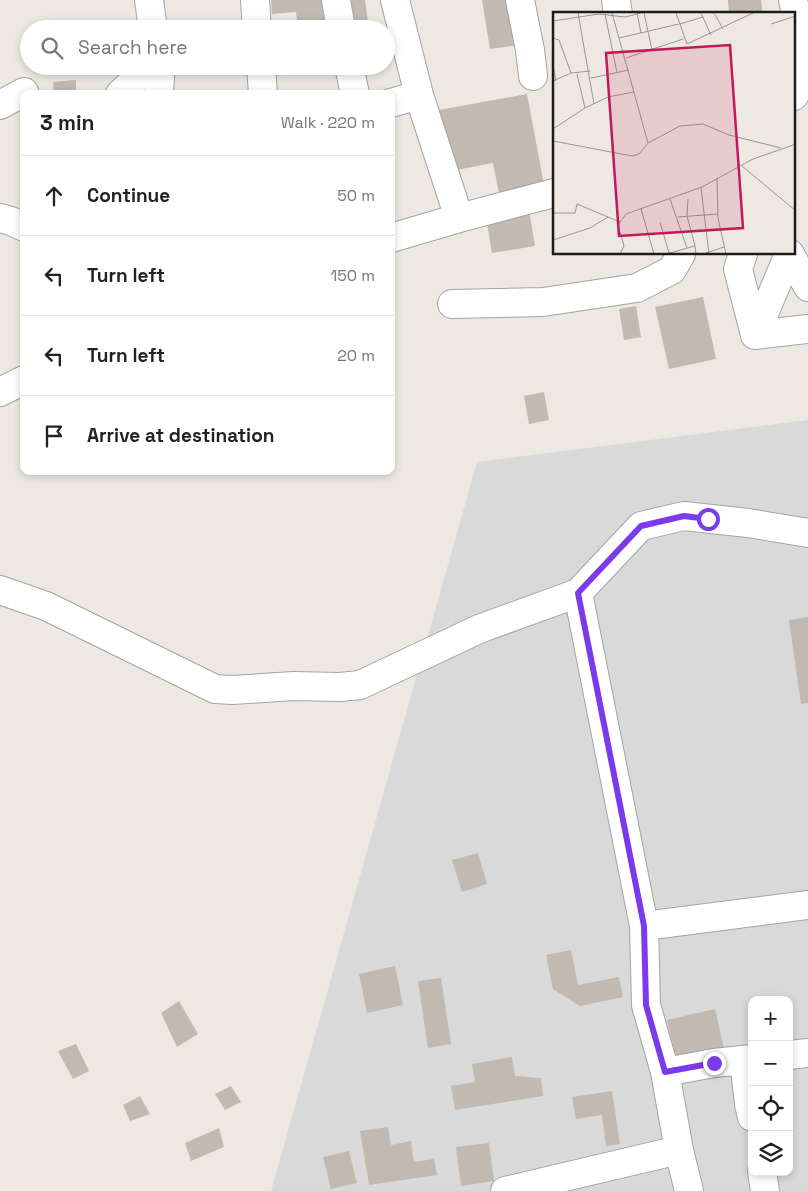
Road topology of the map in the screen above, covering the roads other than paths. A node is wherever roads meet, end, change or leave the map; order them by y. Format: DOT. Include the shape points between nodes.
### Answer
graph roads {
  1 [pos="149,0"];
  2 [pos="255,0"];
  3 [pos="336,0"];
  4 [pos="395,0"];
  5 [pos="520,0"];
  6 [pos="796,13"];
  7 [pos="152,20"];
  8 [pos="256,20"];
  9 [pos="340,20"];
  10 [pos="808,66"];
  11 [pos="139,75"];
  12 [pos="160,75"];
  13 [pos="261,75"];
  14 [pos="351,75"];
  15 [pos="533,76"];
  16 [pos="124,90"];
  17 [pos="159,90"];
  18 [pos="263,90"];
  19 [pos="353,90"];
  20 [pos="20,94"];
  21 [pos="419,95"];
  22 [pos="395,101"];
  23 [pos="0,105"];
  24 [pos="553,193"];
  25 [pos="0,218"];
  26 [pos="459,218"];
  27 [pos="20,225"];
  28 [pos="395,237"];
  29 [pos="680,255"];
  30 [pos="743,255"];
  31 [pos="789,255"];
  32 [pos="790,255"];
  33 [pos="808,287"];
  34 [pos="452,304"];
  35 [pos="808,329"];
  36 [pos="755,335"];
  37 [pos="20,382"];
  38 [pos="0,392"];
  39 [pos="808,533"];
  40 [pos="0,590"];
  41 [pos="578,593"];
  42 [pos="808,905"];
  43 [pos="644,926"];
  44 [pos="808,1053"];
  45 [pos="793,1055"];
  46 [pos="748,1060"];
  47 [pos="665,1072"];
  48 [pos="679,1150"];
  49 [pos="762,1176"];
  50 [pos="506,1191"];
  51 [pos="690,1191"];
  52 [pos="764,1191"];
  1 -- 7 [label="street"];
  2 -- 8 [label="street"];
  3 -- 9 [label="street"];
  4 -- 21 [label="street"];
  5 -- 15 [label="street"];
  6 -- 10 [label="street"];
  11 -- 16 [label="street"];
  12 -- 17 [label="street"];
  13 -- 18 [label="street"];
  14 -- 19 [label="street"];
  20 -- 23 [label="street"];
  21 -- 22 [label="street"];
  21 -- 26 [label="street"];
  24 -- 26 [label="street"];
  25 -- 27 [label="street"];
  26 -- 28 [label="street"];
  29 -- 34 [label="street" via="672,270 637,288 543,302"];
  30 -- 36 [label="street" via="738,269"];
  31 -- 36 [label="street"];
  32 -- 33 [label="street"];
  35 -- 36 [label="street"];
  37 -- 38 [label="street"];
  39 -- 41 [label="street" via="684,516 641,526"];
  40 -- 41 [label="street" via="46,606 215,688 233,690 360,685 479,629"];
  41 -- 43 [label="street"];
  42 -- 43 [label="street"];
  43 -- 47 [label="street" via="646,1005"];
  44 -- 45 [label="street"];
  46 -- 47 [label="street"];
  47 -- 48 [label="street"];
  48 -- 50 [label="street"];
  48 -- 51 [label="street"];
  49 -- 52 [label="street"];
}
